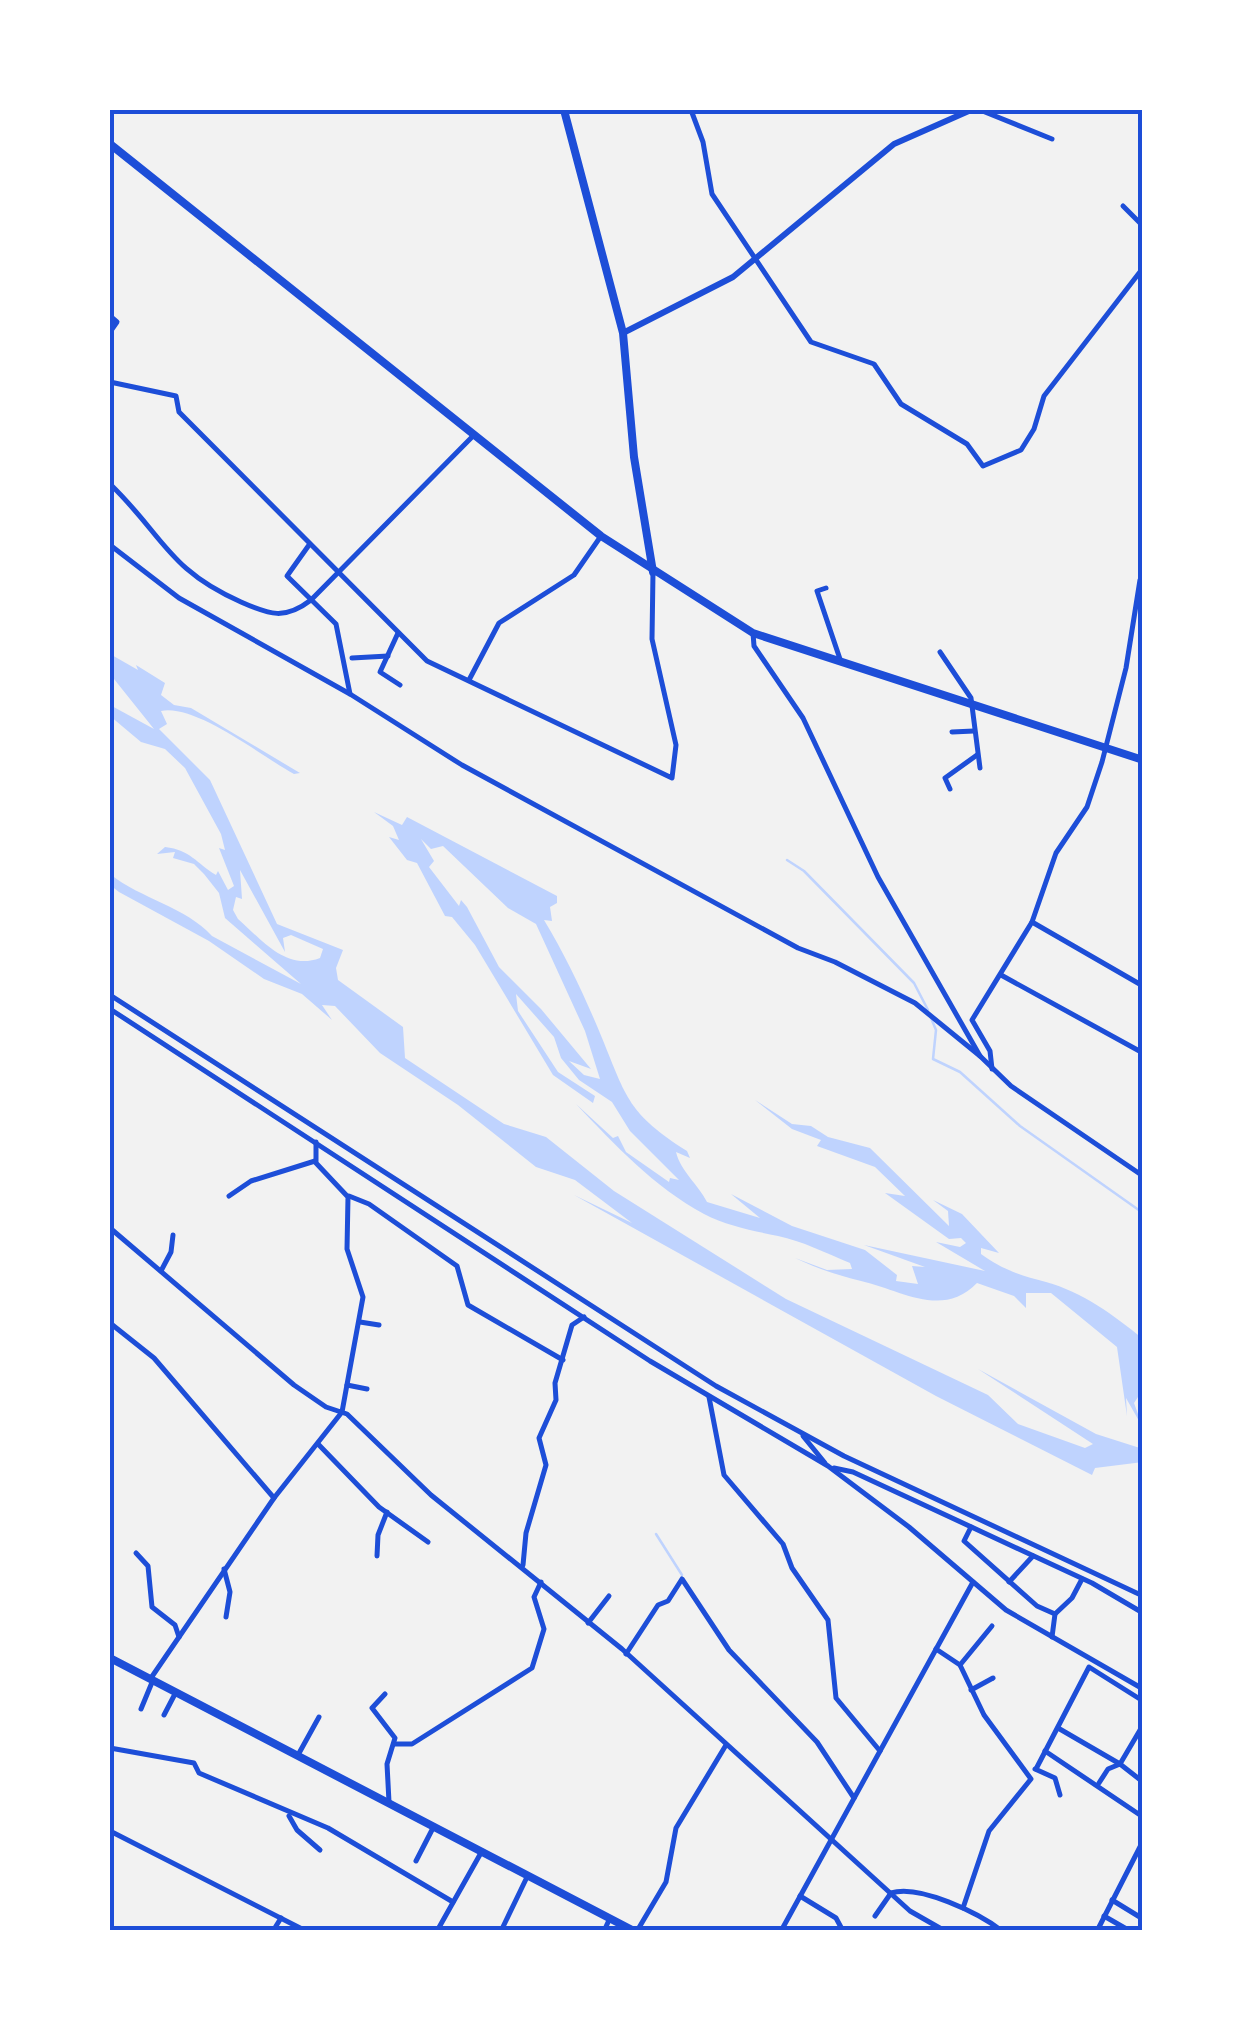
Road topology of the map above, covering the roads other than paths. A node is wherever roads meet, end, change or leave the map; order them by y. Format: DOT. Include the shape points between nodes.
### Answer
graph roads {
  1 [pos="564,110"];
  2 [pos="691,110"];
  3 [pos="971,110"];
  4 [pos="980,110"];
  5 [pos="1052,140"];
  6 [pos="110,144"];
  7 [pos="1123,206"];
  8 [pos="1143,226"];
  9 [pos="759,258"];
  10 [pos="1143,268"];
  11 [pos="110,316"];
  12 [pos="110,332"];
  13 [pos="624,333"];
  14 [pos="110,382"];
  15 [pos="473,436"];
  16 [pos="110,484"];
  17 [pos="601,536"];
  18 [pos="110,545"];
  19 [pos="309,545"];
  20 [pos="1143,549"];
  21 [pos="653,572"];
  22 [pos="338,573"];
  23 [pos="1142,580"];
  24 [pos="826,588"];
  25 [pos="311,600"];
  26 [pos="398,633"];
  27 [pos="753,633"];
  28 [pos="940,652"];
  29 [pos="388,656"];
  30 [pos="352,658"];
  31 [pos="842,662"];
  32 [pos="469,680"];
  33 [pos="400,685"];
  34 [pos="350,694"];
  35 [pos="972,704"];
  36 [pos="952,732"];
  37 [pos="975,732"];
  38 [pos="1106,748"];
  39 [pos="978,754"];
  40 [pos="1143,760"];
  41 [pos="980,768"];
  42 [pos="950,789"];
  43 [pos="1032,922"];
  44 [pos="1001,974"];
  45 [pos="1143,986"];
  46 [pos="110,996"];
  47 [pos="110,1010"];
  48 [pos="1143,1053"];
  49 [pos="980,1056"];
  50 [pos="992,1069"];
  51 [pos="316,1142"];
  52 [pos="315,1161"];
  53 [pos="1143,1176"];
  54 [pos="229,1196"];
  55 [pos="348,1196"];
  56 [pos="110,1228"];
  57 [pos="174,1235"];
  58 [pos="161,1271"];
  59 [pos="584,1317"];
  60 [pos="360,1322"];
  61 [pos="110,1324"];
  62 [pos="379,1325"];
  63 [pos="564,1360"];
  64 [pos="347,1385"];
  65 [pos="368,1390"];
  66 [pos="710,1397"];
  67 [pos="342,1412"];
  68 [pos="801,1434"];
  69 [pos="319,1444"];
  70 [pos="828,1466"];
  71 [pos="274,1498"];
  72 [pos="388,1512"];
  73 [pos="971,1527"];
  74 [pos="428,1542"];
  75 [pos="136,1553"];
  76 [pos="377,1556"];
  77 [pos="1032,1556"];
  78 [pos="523,1566"];
  79 [pos="224,1569"];
  80 [pos="1082,1578"];
  81 [pos="542,1582"];
  82 [pos="973,1582"];
  83 [pos="1009,1582"];
  84 [pos="610,1596"];
  85 [pos="1143,1596"];
  86 [pos="1143,1613"];
  87 [pos="1055,1614"];
  88 [pos="226,1618"];
  89 [pos="588,1623"];
  90 [pos="992,1626"];
  91 [pos="179,1636"];
  92 [pos="1052,1637"];
  93 [pos="936,1649"];
  94 [pos="626,1654"];
  95 [pos="110,1658"];
  96 [pos="960,1665"];
  97 [pos="993,1678"];
  98 [pos="152,1680"];
  99 [pos="1143,1689"];
  100 [pos="972,1690"];
  101 [pos="176,1692"];
  102 [pos="385,1694"];
  103 [pos="1143,1702"];
  104 [pos="141,1709"];
  105 [pos="164,1715"];
  106 [pos="320,1717"];
  107 [pos="1143,1726"];
  108 [pos="1057,1728"];
  109 [pos="395,1744"];
  110 [pos="726,1745"];
  111 [pos="110,1748"];
  112 [pos="1045,1750"];
  113 [pos="880,1751"];
  114 [pos="298,1755"];
  115 [pos="1120,1764"];
  116 [pos="1032,1770"];
  117 [pos="1143,1782"];
  118 [pos="1099,1783"];
  119 [pos="1060,1795"];
  120 [pos="854,1798"];
  121 [pos="389,1802"];
  122 [pos="288,1814"];
  123 [pos="1143,1817"];
  124 [pos="434,1826"];
  125 [pos="110,1831"];
  126 [pos="831,1839"];
  127 [pos="1143,1841"];
  128 [pos="320,1850"];
  129 [pos="482,1850"];
  130 [pos="416,1861"];
  131 [pos="391,1868"];
  132 [pos="528,1875"];
  133 [pos="384,1878"];
  134 [pos="891,1894"];
  135 [pos="800,1896"];
  136 [pos="1112,1900"];
  137 [pos="453,1902"];
  138 [pos="964,1908"];
  139 [pos="875,1916"];
  140 [pos="1104,1916"];
  141 [pos="281,1918"];
  142 [pos="610,1918"];
  143 [pos="1143,1919"];
  144 [pos="274,1931"];
  145 [pos="306,1931"];
  146 [pos="438,1931"];
  147 [pos="502,1931"];
  148 [pos="604,1931"];
  149 [pos="636,1931"];
  150 [pos="781,1931"];
  151 [pos="844,1931"];
  152 [pos="946,1931"];
  153 [pos="1002,1931"];
  154 [pos="1096,1931"];
  155 [pos="1130,1931"];
  1 -- 13 [label="main road"];
  2 -- 9 [label="street" via="712,194"];
  3 -- 9 [label="street" via="873,158"];
  4 -- 5 [label="street"];
  6 -- 15 [label="main road"];
  7 -- 8 [label="street"];
  9 -- 10 [label="street" via="811,342 874,364 901,404 967,444 982,466 1021,450 1044,396"];
  9 -- 13 [label="street"];
  11 -- 12 [label="street" via="117,322"];
  13 -- 21 [label="main road" via="634,458"];
  14 -- 19 [label="street" via="176,396 179,412"];
  15 -- 17 [label="main road"];
  15 -- 22 [label="street"];
  16 -- 25 [label="street" via="170,556 206,587 279,616"];
  17 -- 21 [label="main road"];
  17 -- 32 [label="street" via="564,584 499,623"];
  18 -- 34 [label="street" via="180,598"];
  19 -- 22 [label="street"];
  19 -- 25 [label="street" via="287,576"];
  20 -- 23 [label="street"];
  21 -- 27 [label="main road"];
  21 -- 32 [label="street" via="652,639 676,745 672,778"];
  22 -- 25 [label="street"];
  22 -- 26 [label="street"];
  23 -- 38 [label="street"];
  24 -- 31 [label="street" via="817,591"];
  25 -- 34 [label="street" via="336,624"];
  26 -- 29 [label="street"];
  26 -- 32 [label="street" via="427,661"];
  27 -- 31 [label="main road"];
  27 -- 49 [label="street" via="754,646 803,718 878,877"];
  28 -- 35 [label="street"];
  29 -- 30 [label="street"];
  29 -- 33 [label="street" via="380,672"];
  31 -- 35 [label="main road"];
  34 -- 49 [label="street" via="462,765 798,948 915,1003"];
  35 -- 37 [label="street"];
  35 -- 38 [label="main road"];
  36 -- 37 [label="street"];
  37 -- 39 [label="street"];
  38 -- 40 [label="main road"];
  38 -- 43 [label="street" via="1087,807 1056,853"];
  39 -- 41 [label="street"];
  39 -- 42 [label="street" via="945,778"];
  43 -- 44 [label="street"];
  43 -- 45 [label="street"];
  44 -- 48 [label="street"];
  44 -- 50 [label="street" via="972,1020"];
  46 -- 68 [label="street" via="684,1366"];
  47 -- 51 [label="street"];
  49 -- 50 [label="street"];
  50 -- 53 [label="street"];
  51 -- 52 [label="street"];
  51 -- 59 [label="street"];
  52 -- 54 [label="street" via="250,1181"];
  52 -- 55 [label="street"];
  55 -- 60 [label="street" via="347,1249 363,1297"];
  55 -- 63 [label="street" via="458,1266 468,1305"];
  56 -- 58 [label="street"];
  57 -- 58 [label="street"];
  58 -- 67 [label="street" via="294,1385"];
  59 -- 63 [label="street" via="572,1325"];
  59 -- 66 [label="street"];
  60 -- 62 [label="street"];
  60 -- 64 [label="street"];
  61 -- 71 [label="street" via="154,1358"];
  63 -- 78 [label="street" via="539,1438 546,1466"];
  64 -- 65 [label="street"];
  64 -- 67 [label="street"];
  66 -- 70 [label="street"];
  66 -- 113 [label="street" via="724,1476 783,1544 828,1620 836,1698"];
  67 -- 69 [label="street"];
  67 -- 78 [label="street" via="431,1495"];
  68 -- 70 [label="street"];
  68 -- 85 [label="street"];
  69 -- 71 [label="street"];
  69 -- 72 [label="street"];
  70 -- 73 [label="street"];
  70 -- 82 [label="street"];
  71 -- 79 [label="street"];
  72 -- 74 [label="street"];
  72 -- 76 [label="street"];
  73 -- 77 [label="street"];
  73 -- 83 [label="street" via="964,1542"];
  75 -- 91 [label="street" via="148,1566 152,1607 176,1625"];
  77 -- 80 [label="street"];
  77 -- 83 [label="street"];
  78 -- 81 [label="street"];
  79 -- 88 [label="street" via="230,1592"];
  79 -- 91 [label="street"];
  80 -- 86 [label="street"];
  80 -- 87 [label="street"];
  81 -- 89 [label="street"];
  81 -- 109 [label="street" via="534,1597 544,1629 532,1668 412,1744"];
  82 -- 92 [label="street"];
  82 -- 93 [label="street"];
  83 -- 87 [label="street"];
  84 -- 89 [label="street"];
  87 -- 92 [label="street"];
  89 -- 94 [label="street"];
  90 -- 96 [label="street"];
  91 -- 98 [label="street"];
  92 -- 99 [label="street"];
  93 -- 96 [label="street"];
  93 -- 113 [label="street"];
  94 -- 110 [label="street"];
  94 -- 120 [label="street" via="682,1579 729,1650 798,1720"];
  95 -- 98 [label="main road"];
  96 -- 100 [label="street"];
  97 -- 100 [label="street"];
  98 -- 101 [label="main road"];
  98 -- 104 [label="street"];
  100 -- 116 [label="street" via="984,1715"];
  101 -- 105 [label="street"];
  101 -- 114 [label="main road"];
  102 -- 109 [label="street" via="372,1708"];
  103 -- 108 [label="street" via="1088,1667"];
  106 -- 114 [label="street"];
  107 -- 115 [label="street"];
  108 -- 112 [label="street"];
  108 -- 115 [label="street"];
  109 -- 121 [label="street" via="387,1764"];
  110 -- 126 [label="street"];
  110 -- 149 [label="street" via="676,1828 666,1882"];
  111 -- 122 [label="street" via="188,1761 199,1774"];
  112 -- 116 [label="street"];
  112 -- 118 [label="street"];
  113 -- 120 [label="street"];
  114 -- 121 [label="main road"];
  115 -- 117 [label="street"];
  115 -- 118 [label="street"];
  116 -- 119 [label="street" via="1055,1778"];
  116 -- 138 [label="street" via="1027,1788 988,1831"];
  118 -- 123 [label="street"];
  120 -- 126 [label="street"];
  121 -- 124 [label="main road"];
  122 -- 128 [label="street"];
  122 -- 131 [label="street" via="350,1839"];
  124 -- 129 [label="main road"];
  124 -- 130 [label="street"];
  125 -- 141 [label="street"];
  126 -- 134 [label="street"];
  126 -- 135 [label="street"];
  127 -- 136 [label="street"];
  129 -- 132 [label="main road"];
  129 -- 137 [label="street"];
  131 -- 133 [label="street"];
  131 -- 137 [label="street"];
  132 -- 142 [label="main road"];
  132 -- 147 [label="street"];
  134 -- 138 [label="street" via="906,1891"];
  134 -- 139 [label="street"];
  134 -- 152 [label="street"];
  135 -- 150 [label="street"];
  135 -- 151 [label="street" via="836,1918"];
  136 -- 140 [label="street"];
  136 -- 143 [label="street"];
  137 -- 146 [label="street"];
  138 -- 153 [label="street"];
  140 -- 154 [label="street"];
  140 -- 155 [label="street"];
  141 -- 144 [label="street"];
  141 -- 145 [label="street"];
  142 -- 148 [label="street"];
  142 -- 149 [label="main road"];
}
